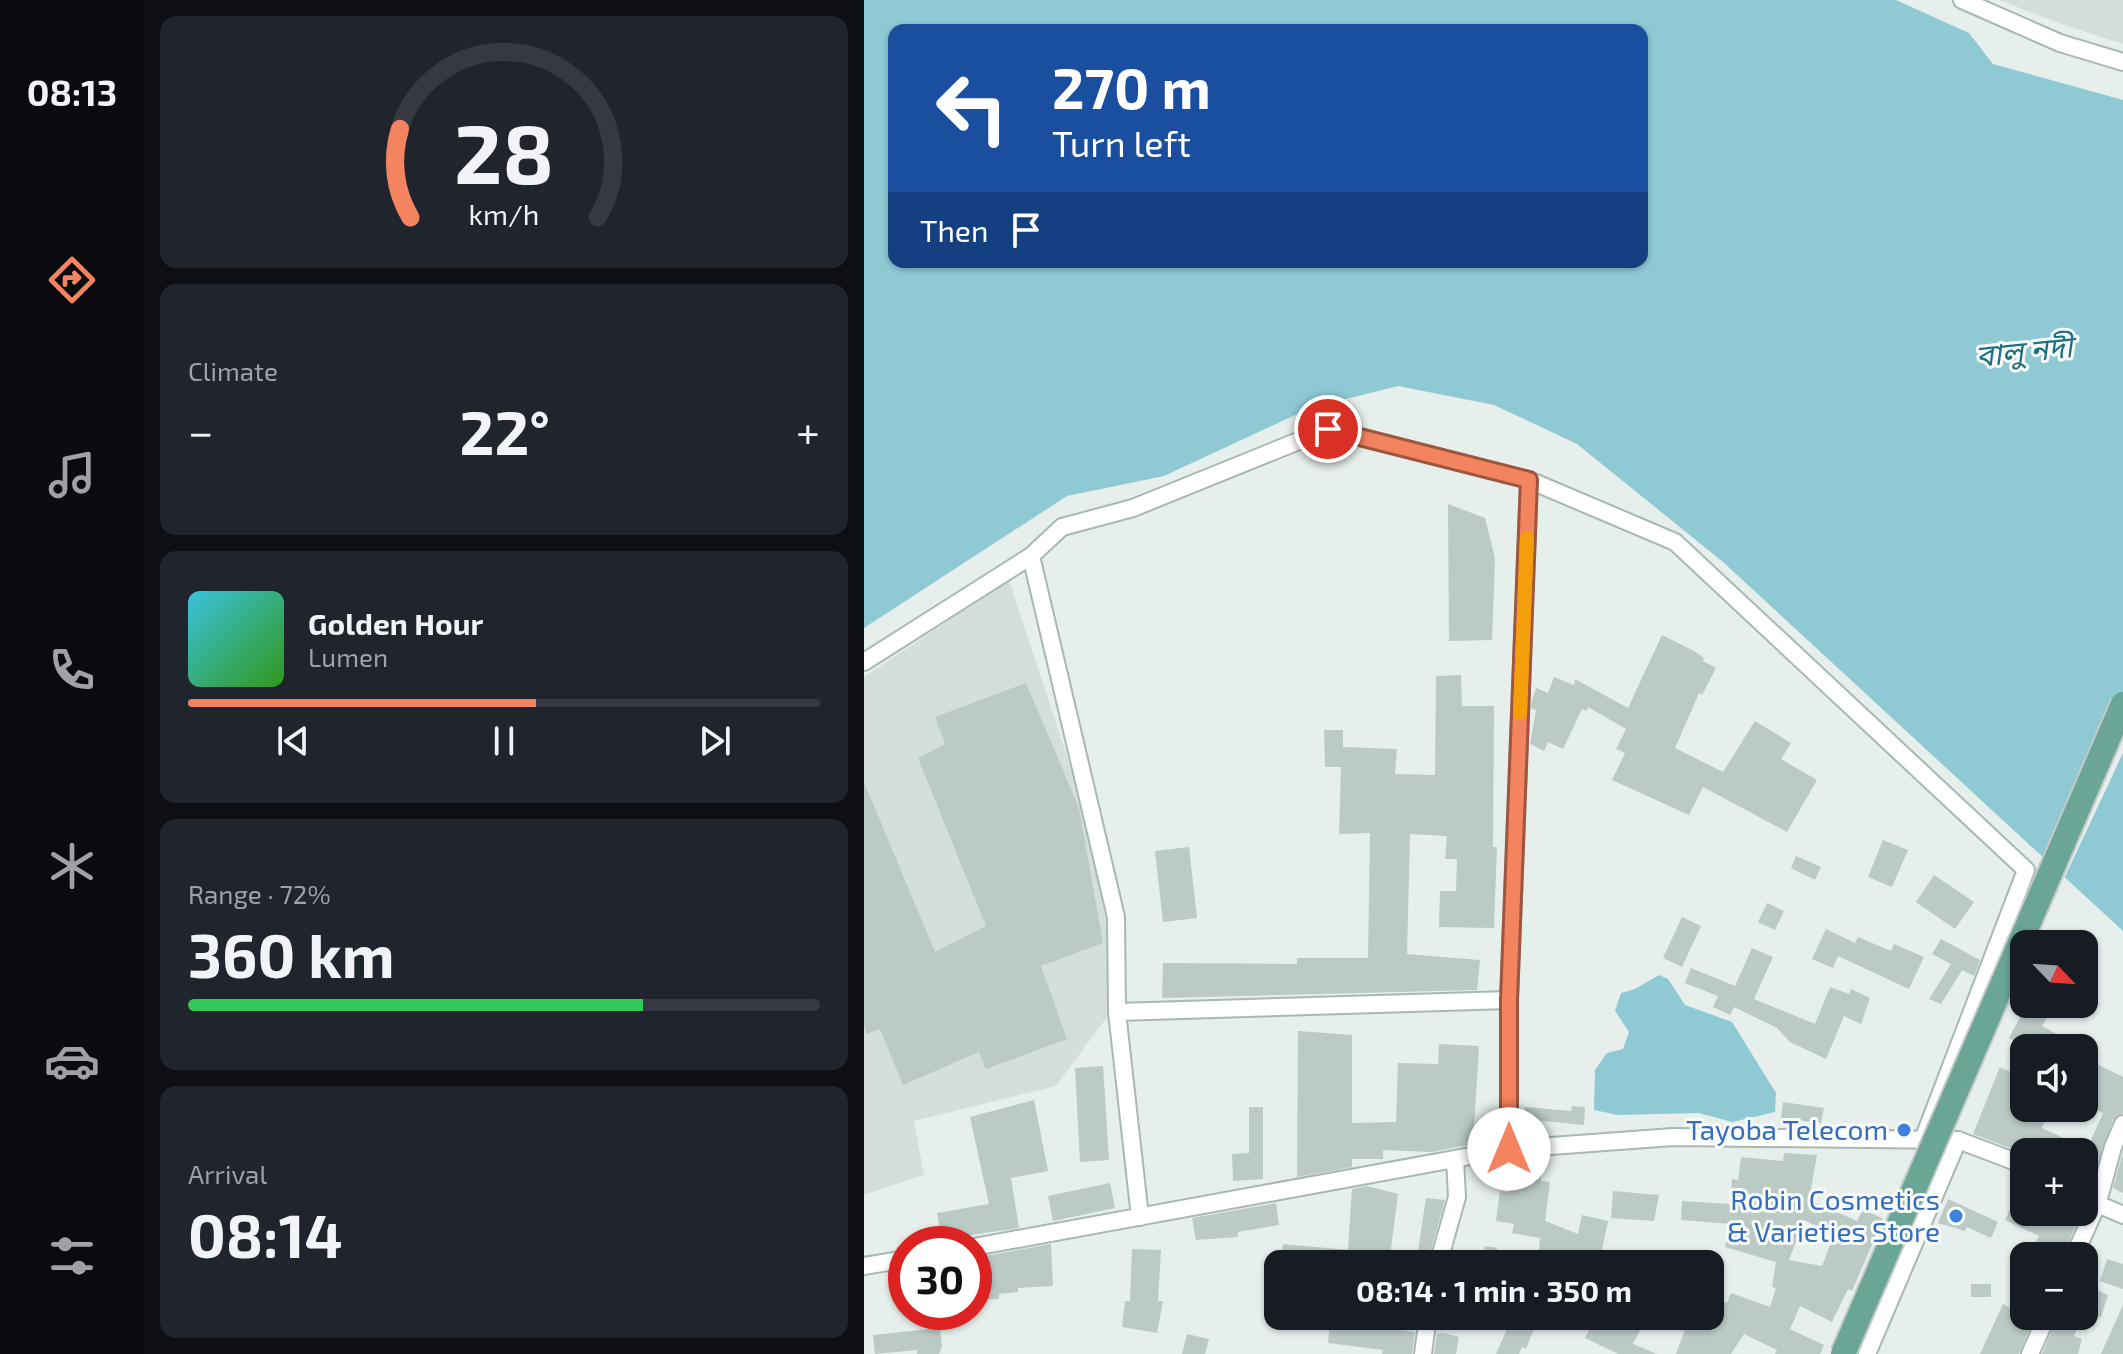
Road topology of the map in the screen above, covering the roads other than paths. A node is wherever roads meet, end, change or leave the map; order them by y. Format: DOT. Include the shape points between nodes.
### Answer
graph roads {
  1 [pos="1962,0"];
  2 [pos="2123,62"];
  3 [pos="1529,480"];
  4 [pos="1031,556"];
  5 [pos="864,662"];
  6 [pos="2123,704"];
  7 [pos="1509,1000"];
  8 [pos="1117,1012"];
  9 [pos="2123,1124"];
  10 [pos="1958,1140"];
  11 [pos="1922,1142"];
  12 [pos="1509,1149"];
  13 [pos="1455,1160"];
  14 [pos="2010,1160"];
  15 [pos="2098,1182"];
  16 [pos="2098,1204"];
  17 [pos="2123,1215"];
  18 [pos="1140,1217"];
  19 [pos="992,1244"];
  20 [pos="1442,1250"];
  21 [pos="888,1262"];
  22 [pos="864,1266"];
  23 [pos="1426,1330"];
  24 [pos="2041,1330"];
  25 [pos="1423,1354"];
  26 [pos="1843,1354"];
  27 [pos="1867,1354"];
  28 [pos="2030,1354"];
  1 -- 2 [label="street" via="2060,43"];
  3 -- 4 [label="street" via="1328,429 1133,508 1062,527"];
  3 -- 7 [label="street"];
  3 -- 11 [label="street" via="1675,542 2026,870"];
  4 -- 5 [label="street"];
  4 -- 8 [label="street" via="1116,917"];
  6 -- 26 [label="main road, bridge"];
  7 -- 8 [label="street"];
  7 -- 12 [label="street"];
  8 -- 18 [label="street"];
  9 -- 15 [label="street"];
  10 -- 11 [label="street"];
  10 -- 14 [label="street"];
  10 -- 27 [label="street"];
  11 -- 12 [label="street" via="1673,1137"];
  12 -- 13 [label="street"];
  13 -- 18 [label="street"];
  13 -- 20 [label="street" via="1457,1197"];
  16 -- 17 [label="street"];
  18 -- 19 [label="street"];
  21 -- 22 [label="street"];
  23 -- 25 [label="street"];
  24 -- 28 [label="street"];
}
